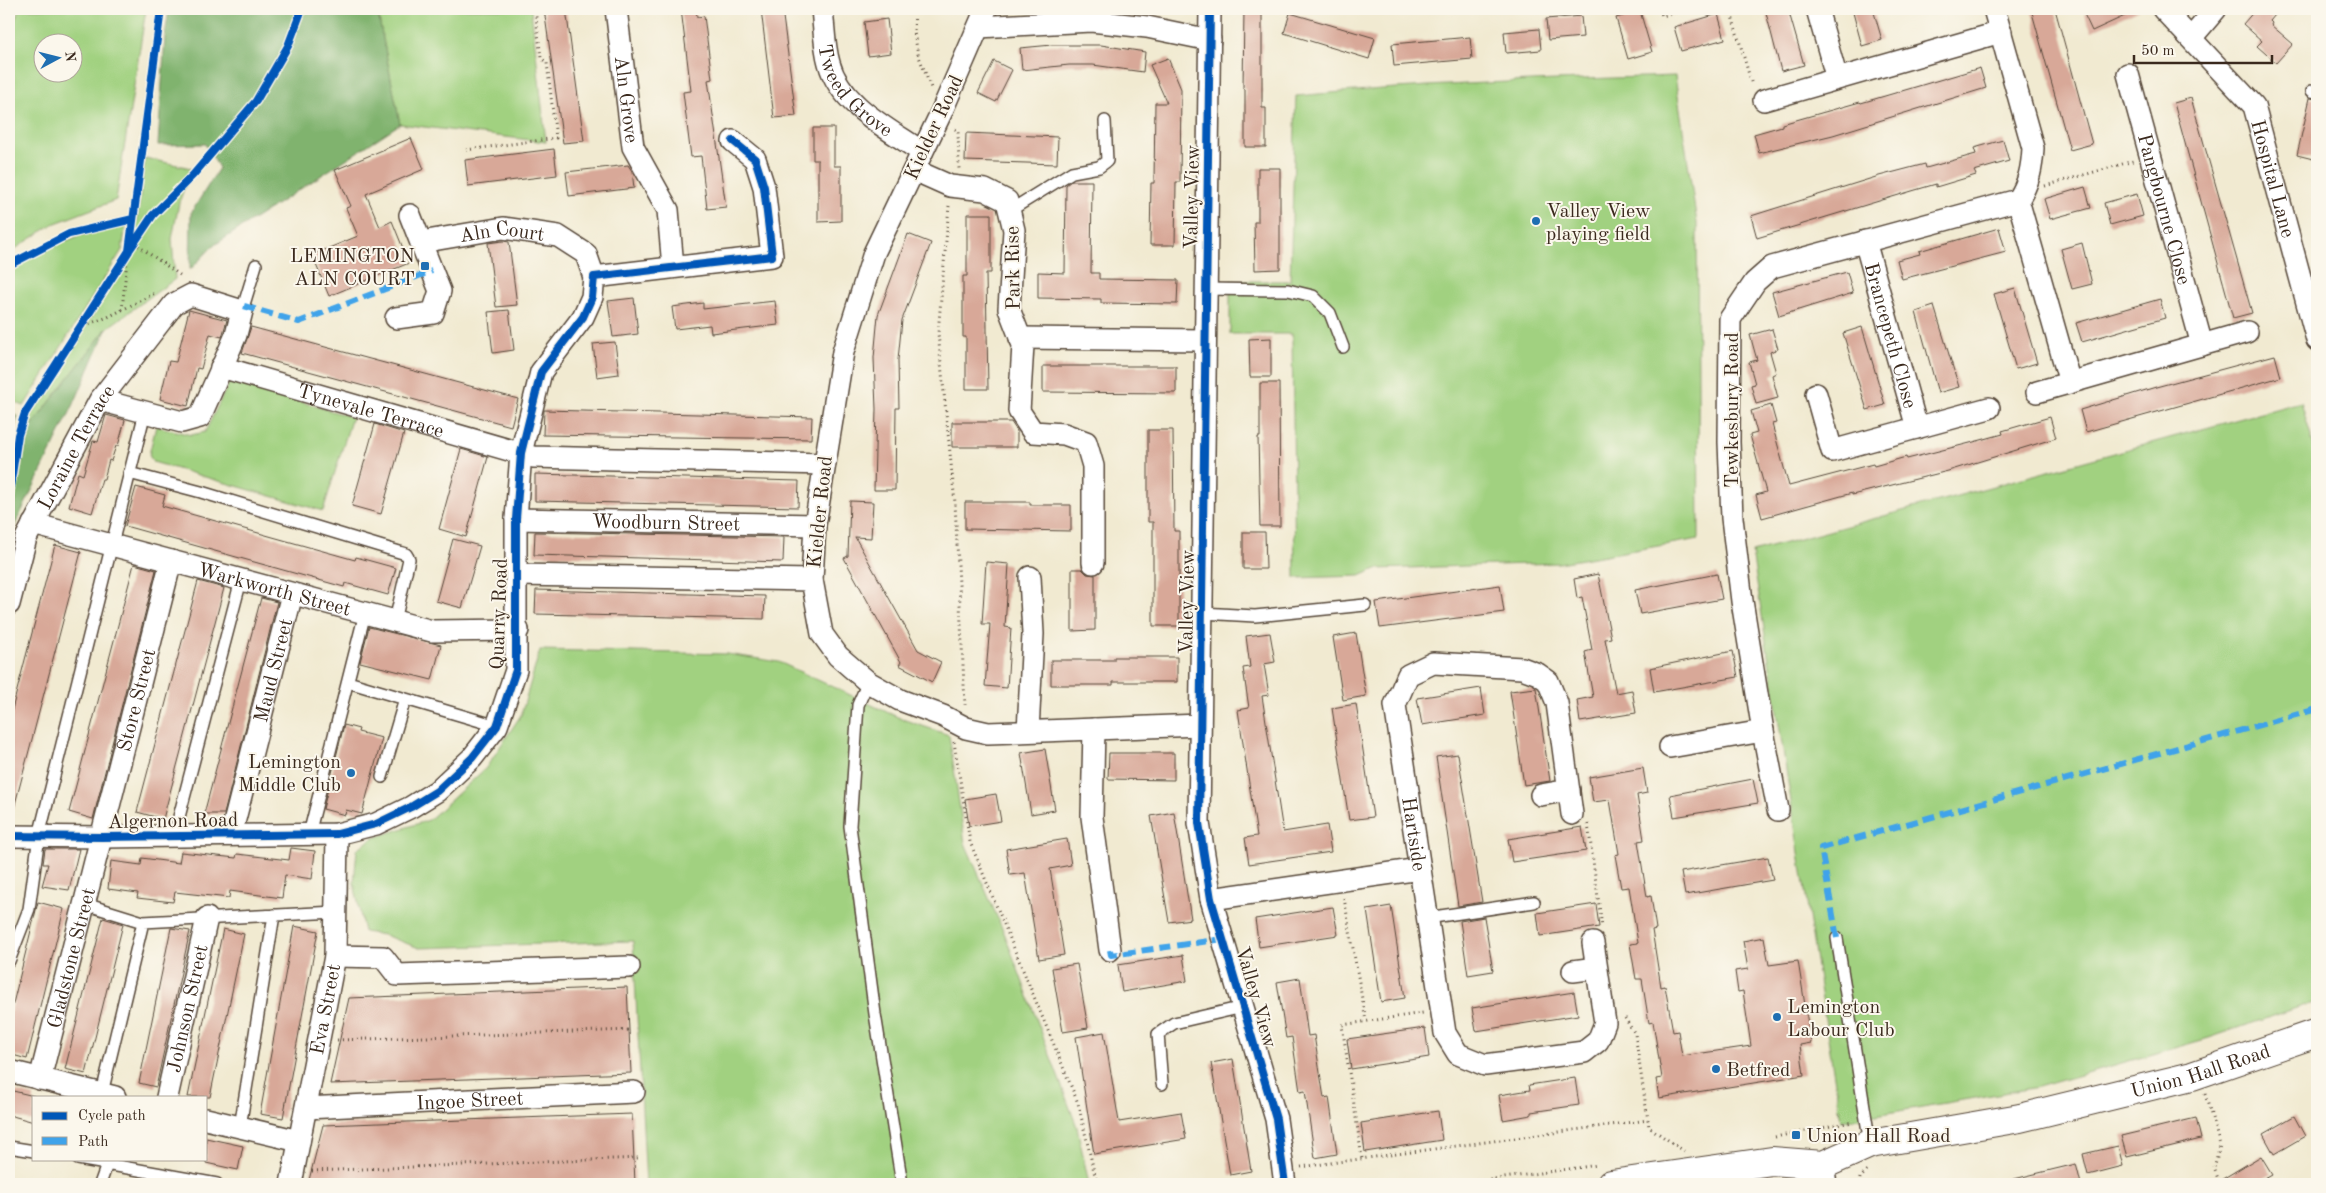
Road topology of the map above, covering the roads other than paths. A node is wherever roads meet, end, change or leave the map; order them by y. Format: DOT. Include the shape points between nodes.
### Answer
graph roads {
  1 [pos="616,9"];
  2 [pos="822,9"];
  3 [pos="1210,9"];
  4 [pos="1817,9"];
  5 [pos="1994,9"];
  6 [pos="2163,9"];
  7 [pos="2216,9"];
  8 [pos="982,18"];
  9 [pos="2001,32"];
  10 [pos="2192,37"];
  11 [pos="1210,40"];
  12 [pos="2128,74"];
  13 [pos="1837,79"];
  14 [pos="1764,100"];
  15 [pos="1104,121"];
  16 [pos="733,141"];
  17 [pos="918,161"];
  18 [pos="2023,192"];
  19 [pos="1009,211"];
  20 [pos="410,215"];
  21 [pos="1865,241"];
  22 [pos="421,242"];
  23 [pos="256,265"];
  24 [pos="673,267"];
  25 [pos="594,277"];
  26 [pos="1206,289"];
  27 [pos="242,311"];
  28 [pos="396,318"];
  29 [pos="2248,332"];
  30 [pos="1020,338"];
  31 [pos="1206,340"];
  32 [pos="2317,340"];
  33 [pos="2202,345"];
  34 [pos="1342,347"];
  35 [pos="221,367"];
  36 [pos="2070,383"];
  37 [pos="2037,392"];
  38 [pos="1816,394"];
  39 [pos="100,400"];
  40 [pos="1989,408"];
  41 [pos="145,412"];
  42 [pos="1916,428"];
  43 [pos="521,453"];
  44 [pos="824,464"];
  45 [pos="130,473"];
  46 [pos="516,519"];
  47 [pos="33,524"];
  48 [pos="815,525"];
  49 [pos="112,545"];
  50 [pos="172,561"];
  51 [pos="1093,564"];
  52 [pos="517,575"];
  53 [pos="1030,577"];
  54 [pos="241,580"];
  55 [pos="812,580"];
  56 [pos="292,594"];
  57 [pos="9,604"];
  58 [pos="1365,605"];
  59 [pos="1202,613"];
  60 [pos="365,614"];
  61 [pos="395,621"];
  62 [pos="518,630"];
  63 [pos="348,682"];
  64 [pos="868,682"];
  65 [pos="405,699"];
  66 [pos="1200,725"];
  67 [pos="497,726"];
  68 [pos="1094,729"];
  69 [pos="1028,731"];
  70 [pos="1763,731"];
  71 [pos="1670,747"];
  72 [pos="382,777"];
  73 [pos="1569,790"];
  74 [pos="1541,795"];
  75 [pos="1778,810"];
  76 [pos="1572,814"];
  77 [pos="309,834"];
  78 [pos="337,834"];
  79 [pos="231,835"];
  80 [pos="9,836"];
  81 [pos="39,836"];
  82 [pos="174,836"];
  83 [pos="102,837"];
  84 [pos="1420,869"];
  85 [pos="1212,899"];
  86 [pos="1534,902"];
  87 [pos="85,904"];
  88 [pos="336,912"];
  89 [pos="274,915"];
  90 [pos="207,918"];
  91 [pos="1428,918"];
  92 [pos="142,922"];
  93 [pos="1598,937"];
  94 [pos="1837,938"];
  95 [pos="1110,950"];
  96 [pos="335,956"];
  97 [pos="9,961"];
  98 [pos="630,967"];
  99 [pos="1596,968"];
  100 [pos="1572,971"];
  101 [pos="1243,1007"];
  102 [pos="2317,1033"];
  103 [pos="9,1071"];
  104 [pos="40,1079"];
  105 [pos="1162,1084"];
  106 [pos="634,1092"];
  107 [pos="108,1095"];
  108 [pos="167,1096"];
  109 [pos="306,1108"];
  110 [pos="208,1119"];
  111 [pos="240,1127"];
  112 [pos="299,1141"];
  113 [pos="1870,1144"];
  114 [pos="9,1147"];
  115 [pos="32,1151"];
  116 [pos="88,1160"];
  117 [pos="108,1162"];
  118 [pos="1824,1175"];
  119 [pos="1284,1177"];
  120 [pos="292,1178"];
  121 [pos="100,1184"];
  122 [pos="217,1184"];
  123 [pos="902,1184"];
  124 [pos="1611,1184"];
  1 -- 24 [label="street, Aln Grove" via="634,147 668,210"];
  2 -- 17 [label="street, Tweed Grove" via="829,63 841,88"];
  3 -- 11 [label="street, Valley View"];
  4 -- 13 [label="street"];
  5 -- 9 [label="street"];
  6 -- 10 [label="street, Hospital Lane"];
  7 -- 10 [label="street"];
  8 -- 11 [label="street" via="1091,21 1147,27"];
  8 -- 17 [label="street, Kielder Road"];
  9 -- 13 [label="street"];
  9 -- 18 [label="street" via="2033,148 2032,165"];
  10 -- 32 [label="street, Hospital Lane" via="2254,106"];
  11 -- 26 [label="street, Valley View"];
  12 -- 33 [label="street, Pangbourne Close"];
  13 -- 14 [label="street"];
  15 -- 19 [label="lane" via="1107,160 1099,167 1072,172"];
  16 -- 24 [label="street" via="755,159 764,187 772,256"];
  17 -- 19 [label="street, Park Rise" via="950,186 984,190 1007,201"];
  17 -- 44 [label="street, Kielder Road" via="874,253 846,343"];
  18 -- 21 [label="street, Tewkesbury Road"];
  18 -- 36 [label="street"];
  19 -- 30 [label="street, Park Rise" via="1014,230 1009,309"];
  20 -- 22 [label="street"];
  21 -- 42 [label="street, Brancepeth Close"];
  21 -- 70 [label="street, Tewkesbury Road" via="1772,267 1755,282 1730,319 1732,518"];
  22 -- 25 [label="street, Aln Court" via="503,228 558,236 586,254"];
  22 -- 28 [label="street" via="440,291 433,313"];
  23 -- 27 [label="lane"];
  24 -- 25 [label="street"];
  25 -- 43 [label="street" via="592,297 583,317 541,372"];
  26 -- 31 [label="street, Valley View"];
  26 -- 34 [label="lane" via="1288,290 1313,296 1330,313"];
  27 -- 35 [label="street" via="236,335"];
  27 -- 39 [label="street, Loraine Terrace" via="175,296"];
  29 -- 33 [label="street"];
  30 -- 31 [label="street"];
  30 -- 51 [label="street, Park Rise" via="1023,345 1019,411 1033,432 1064,434 1086,442 1093,466"];
  31 -- 59 [label="street, Valley View"];
  33 -- 36 [label="street"];
  35 -- 41 [label="street" via="200,417 182,422"];
  35 -- 43 [label="street, Tynevale Terrace"];
  36 -- 37 [label="street"];
  38 -- 42 [label="street, Brancepeth Close" via="1832,451"];
  39 -- 41 [label="street"];
  39 -- 47 [label="street, Loraine Terrace"];
  40 -- 42 [label="street, Brancepeth Close"];
  41 -- 45 [label="lane"];
  43 -- 44 [label="street, Tynevale Terrace" via="534,457"];
  43 -- 46 [label="street, Quarry Road"];
  44 -- 48 [label="street, Kielder Road"];
  45 -- 49 [label="lane"];
  45 -- 61 [label="lane" via="406,554 409,558"];
  46 -- 48 [label="street, Woodburn Street"];
  46 -- 52 [label="street, Quarry Road"];
  47 -- 49 [label="street, Warkworth Street"];
  47 -- 57 [label="street, Loraine Terrace" via="26,538"];
  48 -- 55 [label="street, Kielder Road"];
  49 -- 50 [label="street, Warkworth Street"];
  49 -- 81 [label="lane"];
  50 -- 54 [label="street, Warkworth Street"];
  50 -- 83 [label="street, Store Street"];
  52 -- 55 [label="street"];
  52 -- 62 [label="street, Quarry Road"];
  53 -- 69 [label="street" via="1034,634"];
  54 -- 56 [label="street, Warkworth Street"];
  54 -- 82 [label="lane"];
  55 -- 64 [label="street, Kielder Road" via="822,634 838,656"];
  56 -- 60 [label="street, Warkworth Street"];
  56 -- 79 [label="street, Maud Street"];
  58 -- 59 [label="lane" via="1255,616"];
  59 -- 66 [label="street, Valley View"];
  60 -- 61 [label="street, Warkworth Street"];
  60 -- 63 [label="lane"];
  61 -- 62 [label="street, Warkworth Street" via="432,631"];
  62 -- 67 [label="street, Quarry Road" via="516,670"];
  63 -- 65 [label="lane"];
  63 -- 77 [label="lane"];
  64 -- 69 [label="street, Kielder Road" via="900,700 966,728 988,733"];
  64 -- 123 [label="lane" via="858,705 850,826"];
  65 -- 67 [label="lane"];
  65 -- 72 [label="lane"];
  66 -- 68 [label="street, Kielder Road"];
  66 -- 85 [label="street, Valley View" via="1199,823"];
  67 -- 78 [label="street, Quarry Road" via="472,758 437,791 376,824"];
  68 -- 69 [label="street, Kielder Road"];
  68 -- 95 [label="street" via="1092,817"];
  70 -- 71 [label="street"];
  70 -- 75 [label="street, Tewkesbury Road"];
  73 -- 74 [label="street"];
  73 -- 76 [label="street, Hartside"];
  73 -- 84 [label="street, Hartside" via="1557,703 1548,681 1522,668 1433,663 1408,675 1395,705"];
  77 -- 78 [label="street, Algernon Road"];
  77 -- 79 [label="street, Algernon Road"];
  78 -- 88 [label="street, Eva Street"];
  79 -- 82 [label="street, Algernon Road"];
  80 -- 81 [label="street, Algernon Road"];
  81 -- 83 [label="street, Algernon Road"];
  81 -- 97 [label="lane" via="29,909"];
  82 -- 83 [label="street, Algernon Road"];
  83 -- 87 [label="street, Gladstone Street"];
  84 -- 85 [label="street"];
  84 -- 91 [label="street, Hartside"];
  85 -- 101 [label="street, Valley View"];
  86 -- 91 [label="lane"];
  87 -- 92 [label="lane"];
  87 -- 104 [label="street, Gladstone Street"];
  88 -- 89 [label="lane"];
  88 -- 96 [label="street, Eva Street"];
  89 -- 90 [label="lane"];
  89 -- 111 [label="lane"];
  90 -- 92 [label="lane"];
  90 -- 108 [label="street, Johnson Street"];
  91 -- 99 [label="street, Hartside" via="1445,1033 1458,1054 1485,1065 1584,1052 1598,1041 1605,1023"];
  92 -- 107 [label="lane"];
  93 -- 99 [label="street, Hartside"];
  94 -- 113 [label="lane"];
  96 -- 98 [label="street" via="383,957 397,975"];
  96 -- 109 [label="street, Eva Street"];
  99 -- 100 [label="street"];
  101 -- 105 [label="lane" via="1174,1023 1158,1034"];
  101 -- 119 [label="street, Valley View" via="1276,1119"];
  102 -- 113 [label="street, Union Hall Road" via="2199,1074 2020,1118"];
  103 -- 104 [label="street"];
  104 -- 107 [label="street"];
  106 -- 109 [label="street, Ingoe Street"];
  109 -- 112 [label="street, Eva Street"];
  110 -- 111 [label="street"];
  111 -- 112 [label="street"];
  112 -- 120 [label="street, Eva Street"];
  113 -- 118 [label="street, Union Hall Road"];
  114 -- 115 [label="lane"];
  116 -- 117 [label="lane"];
  117 -- 121 [label="lane"];
  117 -- 122 [label="lane"];
  118 -- 124 [label="street, Union Hall Road" via="1772,1161"];
}
